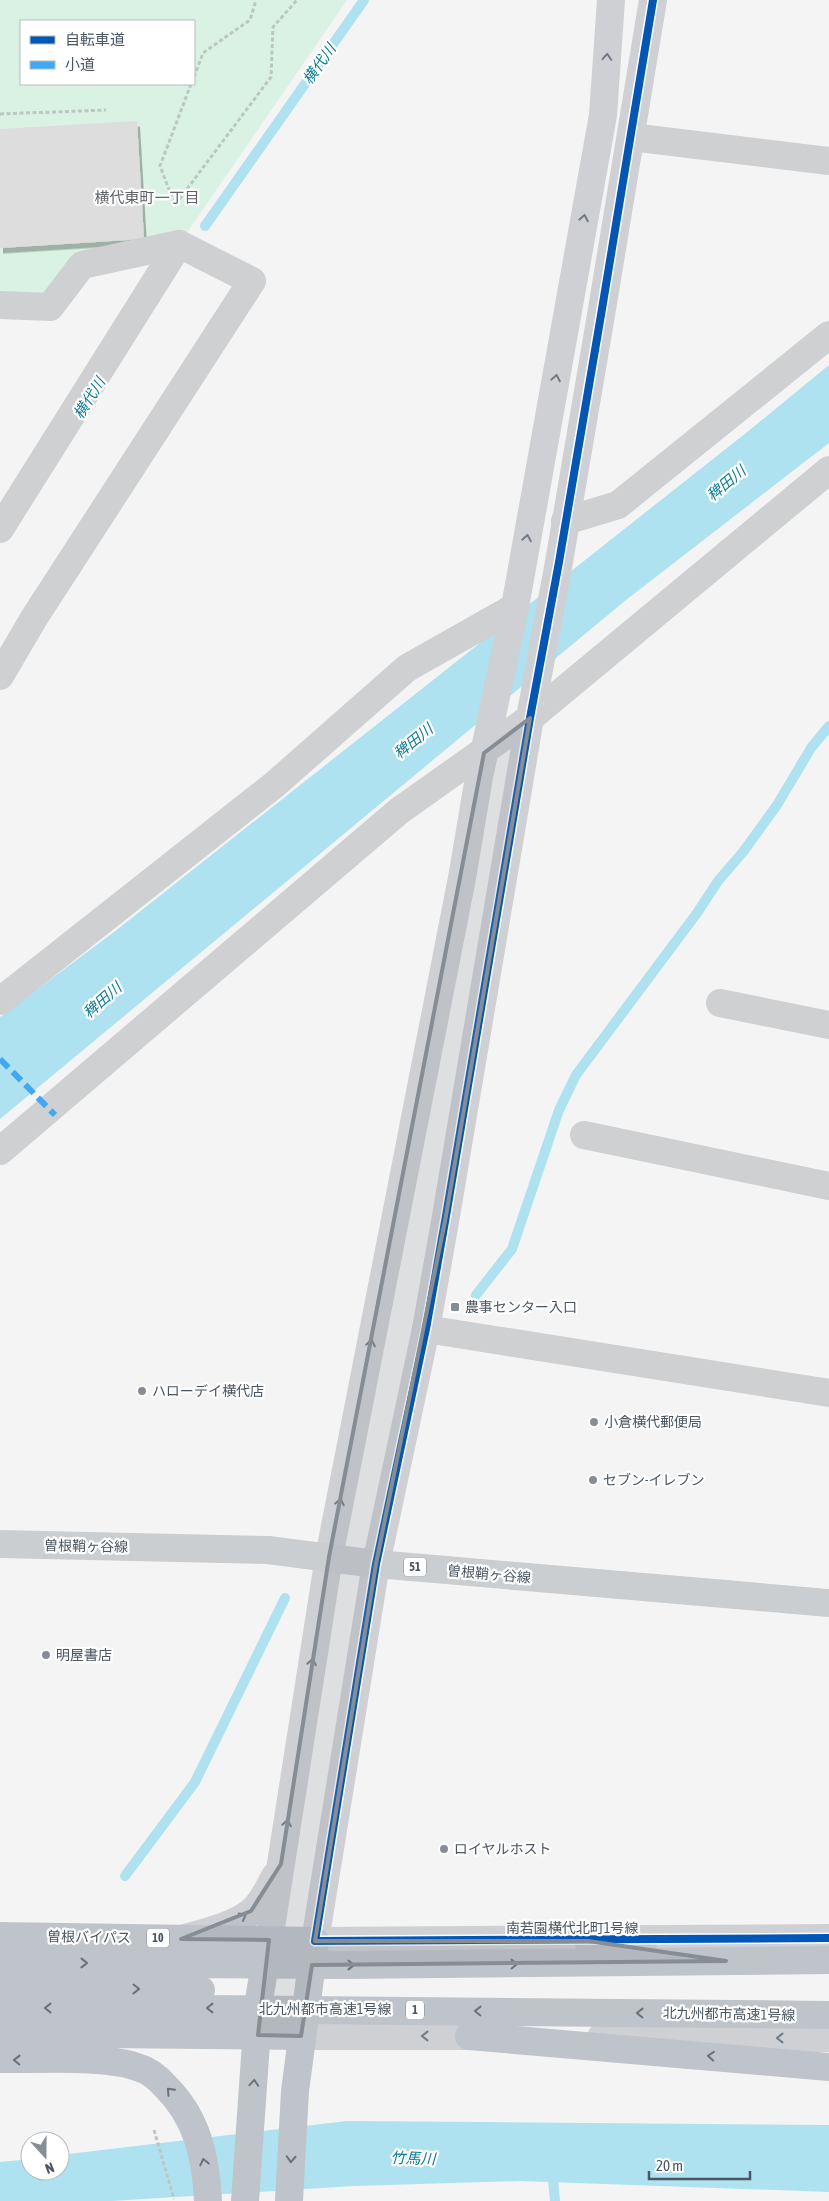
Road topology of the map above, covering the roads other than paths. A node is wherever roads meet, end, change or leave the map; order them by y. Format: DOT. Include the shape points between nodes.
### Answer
graph roads {
  1 [pos="611,0"];
  2 [pos="653,0"];
  3 [pos="631,137"];
  4 [pos="829,161"];
  5 [pos="179,244"];
  6 [pos="0,305"];
  7 [pos="829,335"];
  8 [pos="829,470"];
  9 [pos="9,496"];
  10 [pos="565,521"];
  11 [pos="0,529"];
  12 [pos="517,597"];
  13 [pos="0,676"];
  14 [pos="530,718"];
  15 [pos="482,765"];
  16 [pos="0,1001"];
  17 [pos="720,1003"];
  18 [pos="829,1025"];
  19 [pos="584,1135"];
  20 [pos="0,1151"];
  21 [pos="829,1186"];
  22 [pos="426,1329"];
  23 [pos="829,1393"];
  24 [pos="0,1544"];
  25 [pos="329,1557"];
  26 [pos="376,1564"];
  27 [pos="829,1603"];
  28 [pos="280,1864"];
  29 [pos="0,1936"];
  30 [pos="829,1938"];
  31 [pos="181,1939"];
  32 [pos="269,1940"];
  33 [pos="588,1940"];
  34 [pos="315,1941"];
  35 [pos="829,1960"];
  36 [pos="0,1963"];
  37 [pos="829,1977"];
  38 [pos="0,1986"];
  39 [pos="259,2000"];
  40 [pos="0,2007"];
  41 [pos="829,2015"];
  42 [pos="0,2033"];
  43 [pos="258,2035"];
  44 [pos="294,2036"];
  45 [pos="468,2036"];
  46 [pos="829,2038"];
  47 [pos="0,2059"];
  48 [pos="829,2066"];
  49 [pos="289,2195"];
  50 [pos="245,2196"];
  51 [pos="208,2198"];
  12 -- 1 [label="street, one-way" via="603,115"];
  2 -- 3 [label="street"];
  3 -- 4 [label="street"];
  3 -- 10 [label="street"];
  5 -- 6 [label="street" via="82,265 50,307"];
  5 -- 9 [label="street"];
  5 -- 13 [label="street" via="252,281 34,618"];
  7 -- 10 [label="street" via="618,506"];
  8 -- 14 [label="street"];
  9 -- 11 [label="street"];
  10 -- 14 [label="street"];
  12 -- 15 [label="street"];
  12 -- 16 [label="street" via="407,668 274,785"];
  14 -- 15 [label="street"];
  14 -- 22 [label="street"];
  15 -- 20 [label="street" via="399,811"];
  25 -- 15 [label="street, one-way"];
  17 -- 18 [label="street"];
  19 -- 21 [label="street"];
  22 -- 23 [label="street"];
  22 -- 26 [label="street"];
  24 -- 25 [label="main road, 曽根鞘ヶ谷線 / 51" via="268,1550"];
  25 -- 26 [label="main road, 曽根鞘ヶ谷線 / 51"];
  28 -- 25 [label="street, one-way"];
  26 -- 27 [label="main road, 曽根鞘ヶ谷線 / 51"];
  26 -- 34 [label="street"];
  31 -- 28 [label="street, one-way" via="232,1922 251,1911 266,1893"];
  28 -- 32 [label="street"];
  29 -- 31 [label="highway, 曽根バイパス / 10"];
  30 -- 33 [label="street, 南若園横代北町1号線"];
  31 -- 32 [label="highway, 曽根バイパス / 10"];
  32 -- 34 [label="highway, 曽根バイパス / 10"];
  32 -- 39 [label="highway"];
  33 -- 34 [label="street, 南若園横代北町1号線"];
  33 -- 37 [label="highway"];
  34 -- 44 [label="highway"];
  36 -- 35 [label="highway, one-way" via="344,1965"];
  38 -- 39 [label="highway, one-way" via="223,1990 241,1992"];
  39 -- 43 [label="highway"];
  39 -- 44 [label="highway"];
  41 -- 40 [label="highway, 北九州都市高速1号線 / 1, one-way"];
  42 -- 43 [label="highway"];
  43 -- 44 [label="highway"];
  50 -- 43 [label="highway, one-way"];
  45 -- 44 [label="street, one-way"];
  44 -- 49 [label="highway, one-way" via="295,2091"];
  46 -- 45 [label="street, one-way"];
  48 -- 45 [label="highway, one-way"];
  51 -- 47 [label="highway, one-way" via="197,2131 174,2094 157,2077 138,2067 104,2061"];
}
